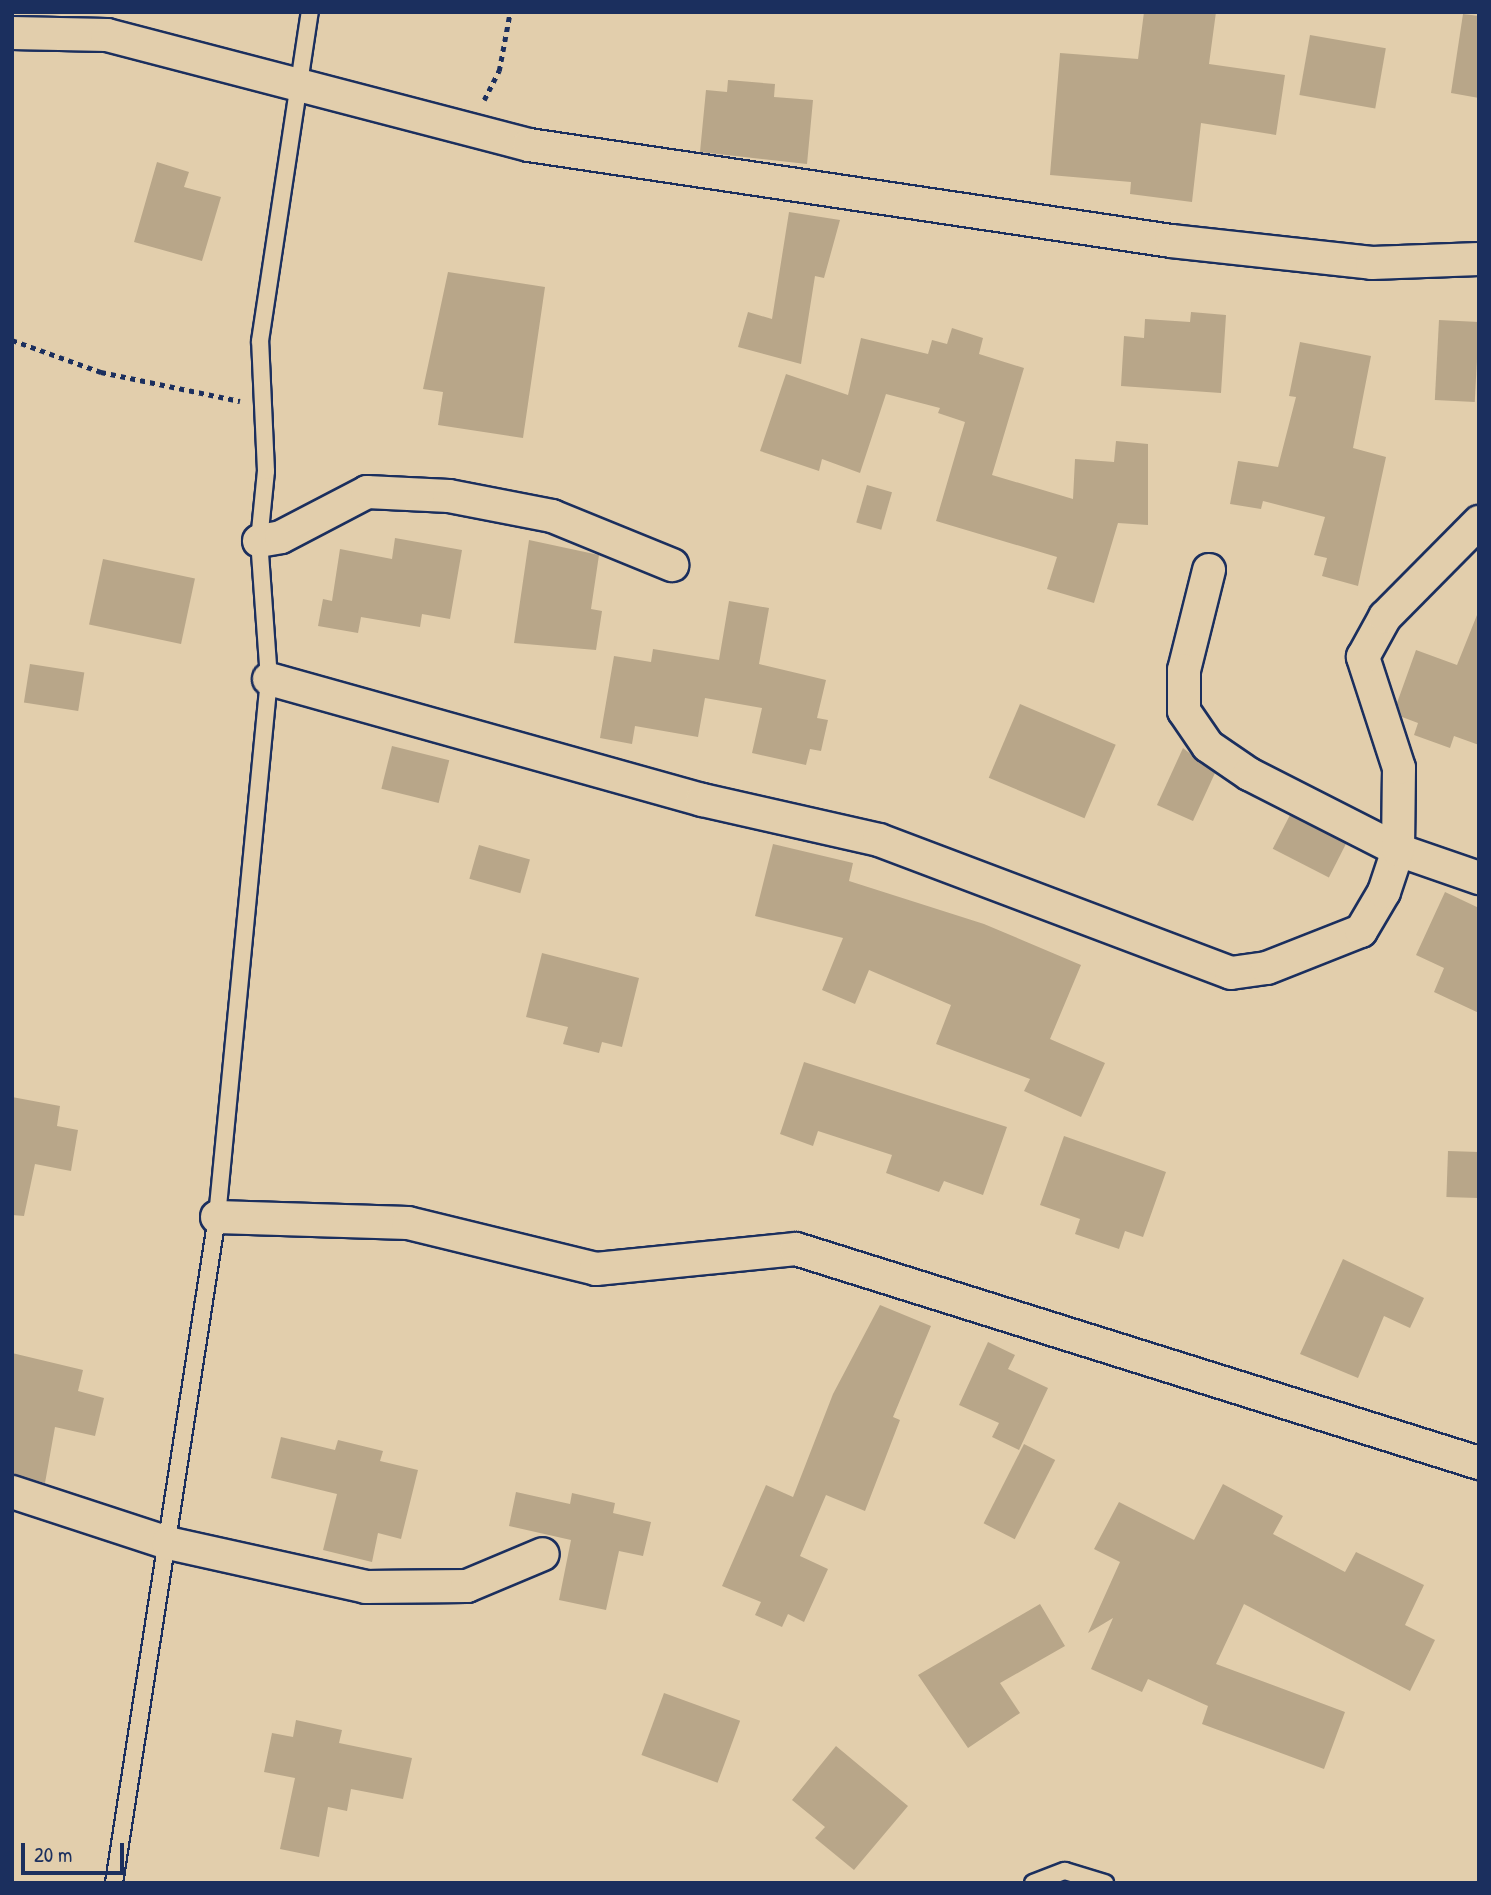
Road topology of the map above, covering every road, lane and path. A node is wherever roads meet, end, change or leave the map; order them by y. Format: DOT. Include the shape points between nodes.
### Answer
graph roads {
  1 [pos="310,12"];
  2 [pos="510,12"];
  3 [pos="12,33"];
  4 [pos="303,82"];
  5 [pos="469,129"];
  6 [pos="1479,260"];
  7 [pos="12,340"];
  8 [pos="261,405"];
  9 [pos="1479,522"];
  10 [pos="259,541"];
  11 [pos="672,565"];
  12 [pos="1209,570"];
  13 [pos="269,679"];
  14 [pos="1398,850"];
  15 [pos="1479,878"];
  16 [pos="217,1217"];
  17 [pos="1479,1463"];
  18 [pos="12,1492"];
  19 [pos="168,1543"];
  20 [pos="542,1554"];
  21 [pos="114,1883"];
  22 [pos="1033,1883"];
  23 [pos="1105,1883"];
  1 -- 4 [label="lane"];
  2 -- 5 [label="path" via="499,71"];
  3 -- 4 [label="street" via="107,35"];
  4 -- 5 [label="street"];
  4 -- 8 [label="lane" via="260,341"];
  5 -- 6 [label="street" via="529,145 1171,241 1372,263"];
  7 -- 8 [label="path" via="101,372"];
  8 -- 10 [label="lane" via="266,471"];
  9 -- 14 [label="street" via="1385,617 1363,657 1399,768"];
  10 -- 11 [label="street" via="281,537 367,492 449,496 552,516"];
  10 -- 13 [label="lane"];
  12 -- 14 [label="street" via="1184,670 1184,710 1208,746 1249,774"];
  13 -- 14 [label="street" via="689,797 879,840 1231,973 1266,968 1361,931"];
  13 -- 16 [label="lane"];
  14 -- 15 [label="street"];
  16 -- 17 [label="street" via="408,1223 596,1269 796,1249"];
  16 -- 19 [label="lane"];
  18 -- 19 [label="street"];
  19 -- 20 [label="street" via="366,1587 467,1586"];
  19 -- 21 [label="lane"];
  22 -- 23 [label="lane" via="1065,1871"];
}
